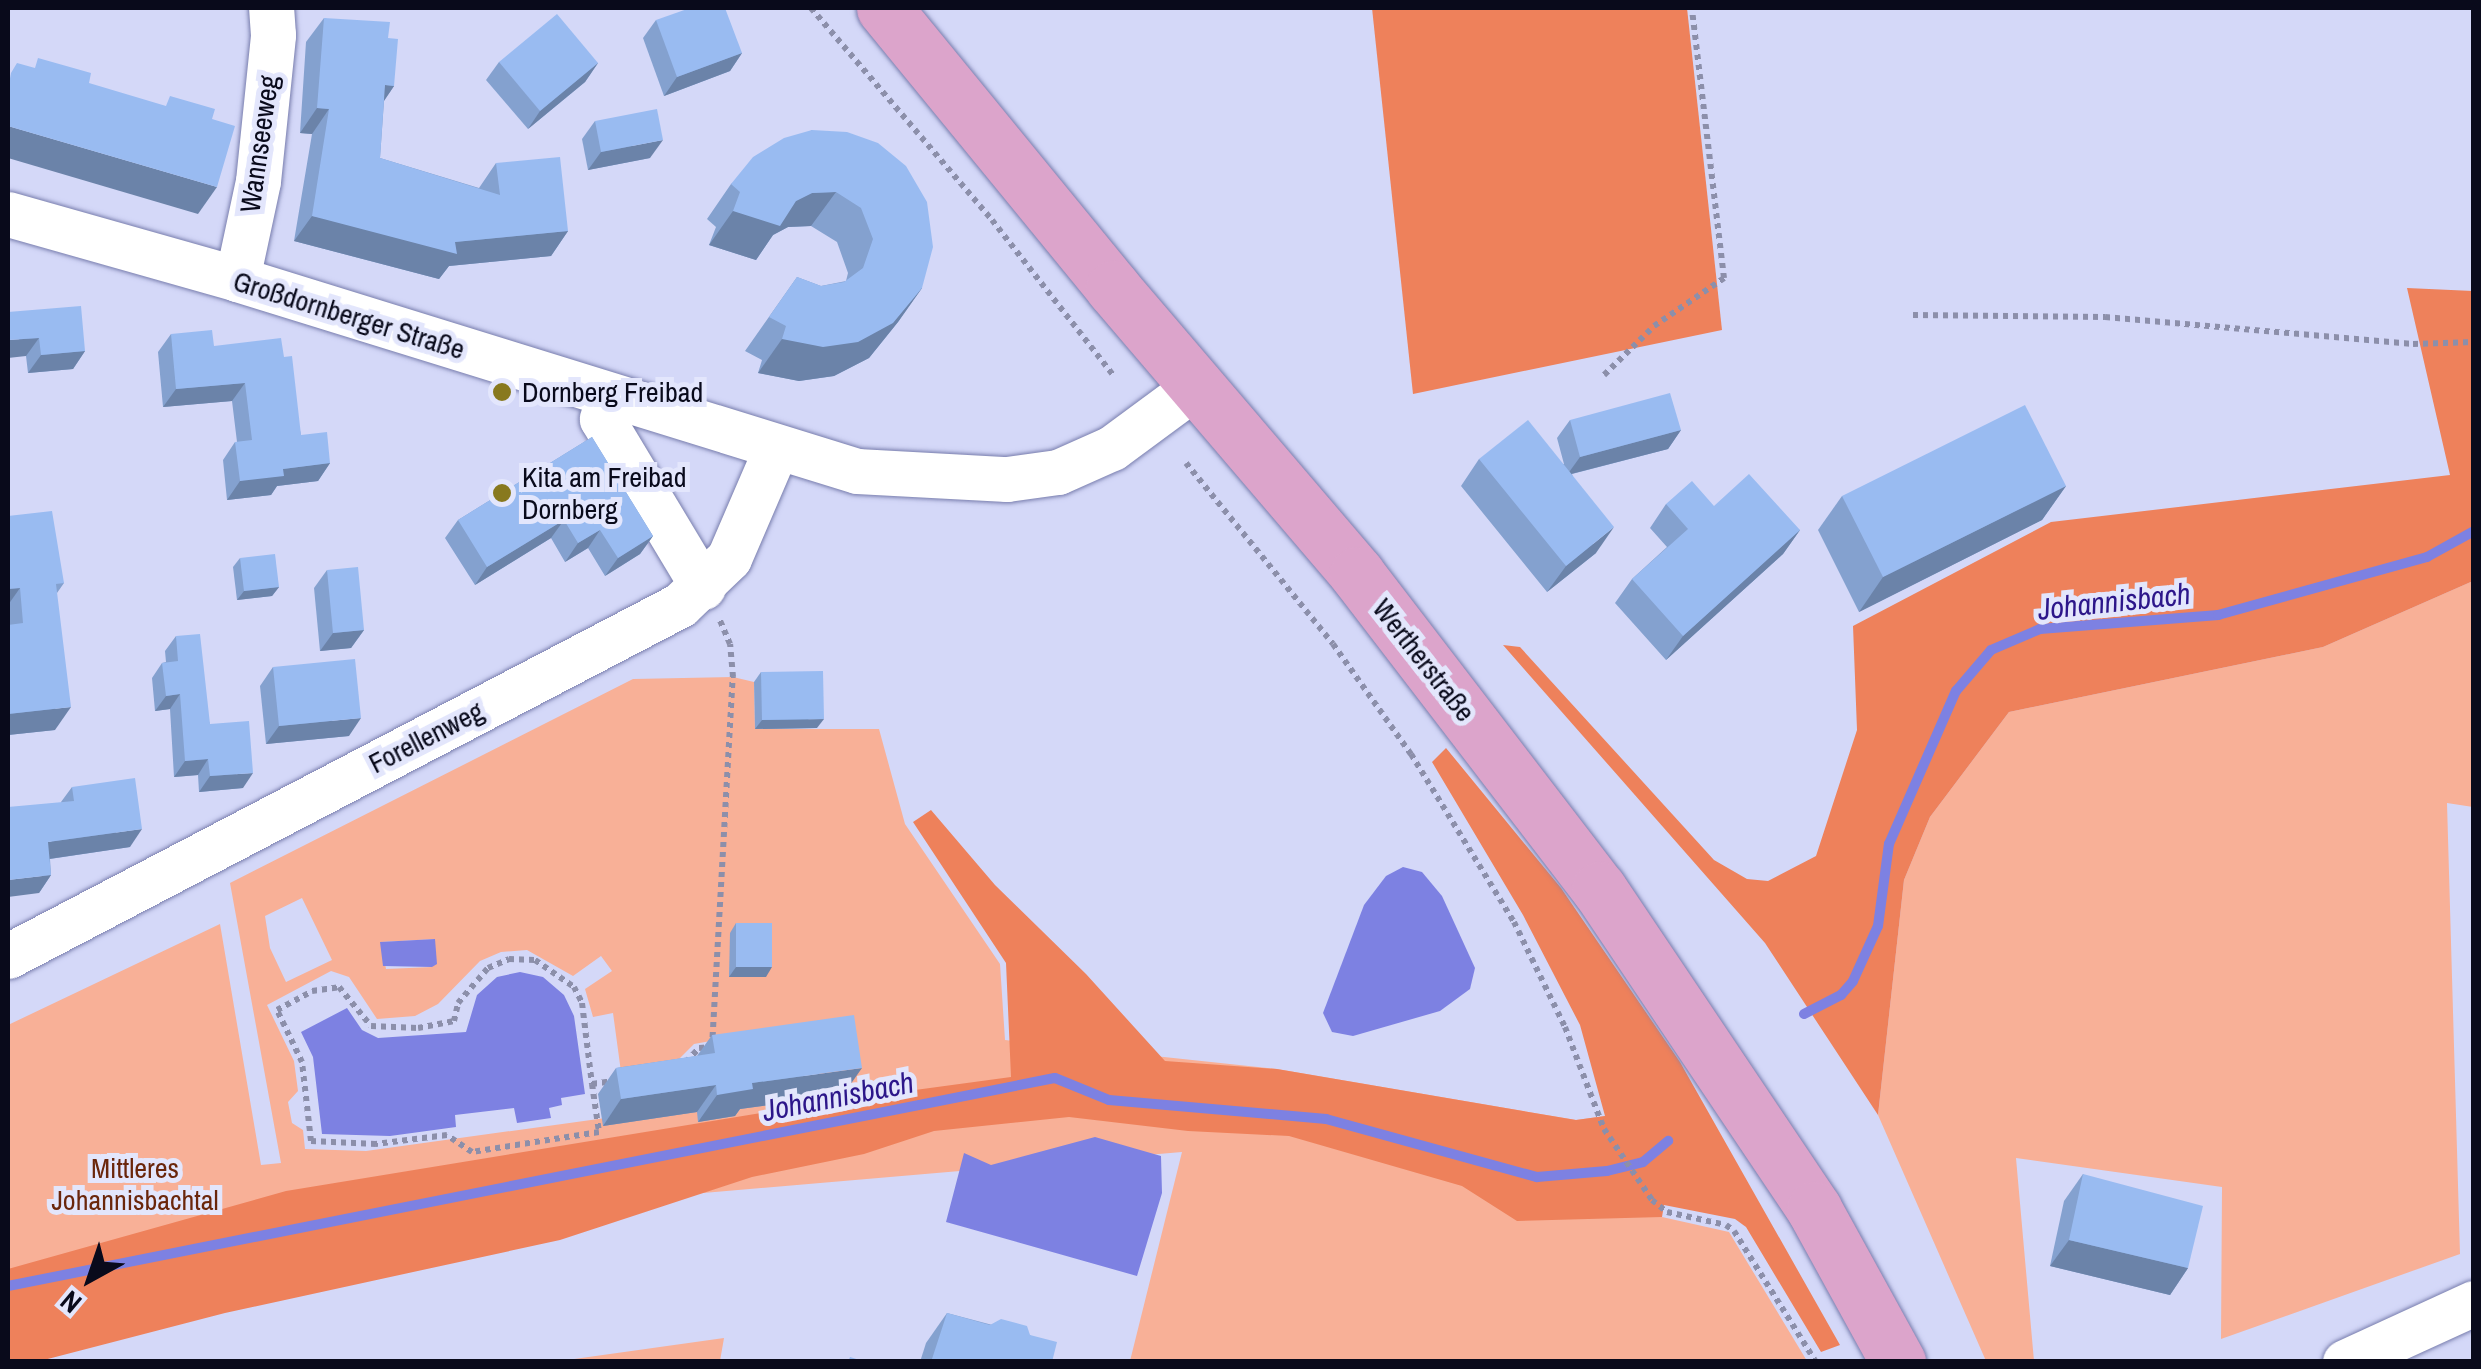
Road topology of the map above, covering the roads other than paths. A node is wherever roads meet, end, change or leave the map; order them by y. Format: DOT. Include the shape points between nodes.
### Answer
graph roads {
  1 [pos="271,8"];
  2 [pos="884,8"];
  3 [pos="8,214"];
  4 [pos="237,279"];
  5 [pos="1196,386"];
  6 [pos="609,397"];
  7 [pos="776,449"];
  8 [pos="703,588"];
  9 [pos="8,956"];
  10 [pos="2474,1303"];
  11 [pos="1898,1362"];
  12 [pos="2345,1362"];
  1 -- 4 [label="street, Wannseeweg" via="258,181"];
  2 -- 5 [label="main road, Wertherstraße"];
  3 -- 4 [label="street, Großdornberger Straße"];
  4 -- 6 [label="street, Großdornberger Straße"];
  5 -- 7 [label="street, Großdornberger Straße" via="1112,448 1058,472 936,478 857,471"];
  5 -- 11 [label="main road, Wertherstraße" via="1358,574 1637,940 1814,1209"];
  6 -- 7 [label="street, Großdornberger Straße"];
  6 -- 8 [label="street" via="602,419"];
  7 -- 8 [label="street, Forellenweg" via="744,530"];
  8 -- 9 [label="street, Forellenweg"];
  10 -- 12 [label="street"];
}
